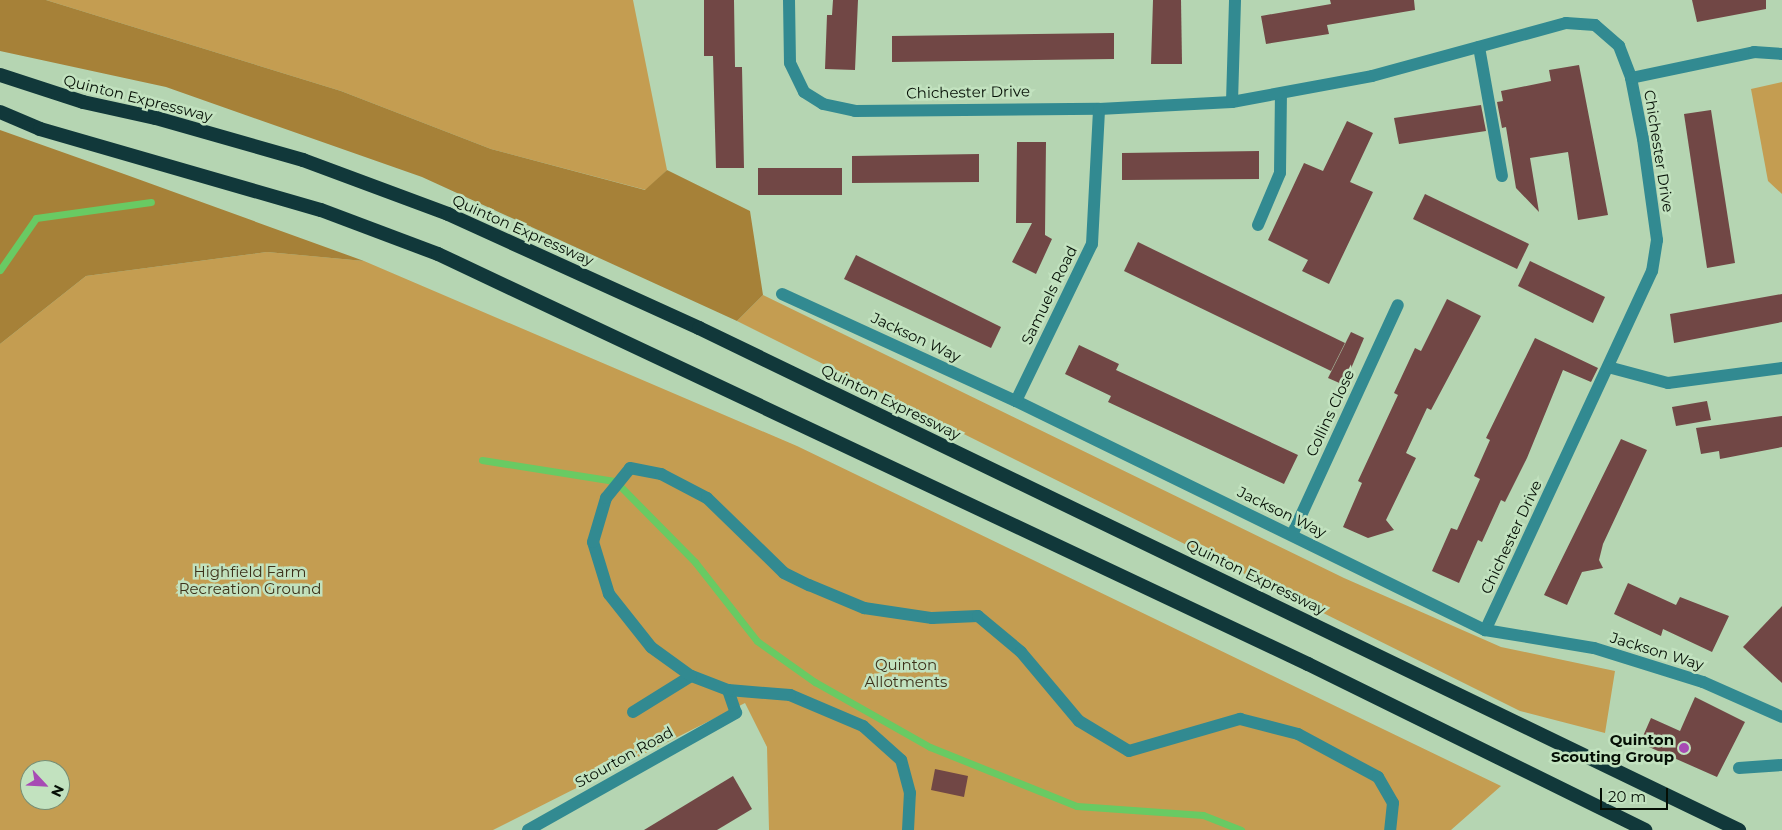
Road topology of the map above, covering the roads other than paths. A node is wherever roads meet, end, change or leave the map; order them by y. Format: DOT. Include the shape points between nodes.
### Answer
graph roads {
  1 [pos="789,0"];
  2 [pos="1235,0"];
  3 [pos="1479,47"];
  4 [pos="1782,54"];
  5 [pos="0,76"];
  6 [pos="1631,78"];
  7 [pos="1281,96"];
  8 [pos="1232,102"];
  9 [pos="1099,108"];
  10 [pos="0,112"];
  11 [pos="1502,176"];
  12 [pos="1258,225"];
  13 [pos="782,294"];
  14 [pos="1398,305"];
  15 [pos="1608,367"];
  16 [pos="1782,368"];
  17 [pos="1016,401"];
  18 [pos="1292,535"];
  19 [pos="1486,630"];
  20 [pos="691,676"];
  21 [pos="728,690"];
  22 [pos="633,712"];
  23 [pos="1782,717"];
  24 [pos="1782,765"];
  25 [pos="1739,768"];
  26 [pos="528,830"];
  27 [pos="908,830"];
  28 [pos="1390,830"];
  29 [pos="1646,830"];
  30 [pos="1739,830"];
  1 -- 9 [label="street, Chichester Drive" via="790,63 804,92 823,104 855,111"];
  2 -- 8 [label="street"];
  3 -- 6 [label="street, Chichester Drive" via="1566,23 1595,25 1619,46"];
  3 -- 7 [label="street, Chichester Drive"];
  3 -- 11 [label="street"];
  4 -- 6 [label="street" via="1754,52"];
  5 -- 30 [label="highway, Quinton Expressway" via="83,102 156,118 303,160 376,184 566,265"];
  6 -- 15 [label="street, Chichester Drive" via="1657,240 1652,271"];
  7 -- 8 [label="street, Chichester Drive"];
  7 -- 12 [label="street" via="1280,173"];
  8 -- 9 [label="street, Chichester Drive"];
  9 -- 17 [label="street, Samuels Road" via="1092,244"];
  10 -- 29 [label="highway" via="40,129 321,210 438,254 1299,659"];
  13 -- 17 [label="street, Jackson Way"];
  14 -- 18 [label="street, Collins Close"];
  15 -- 16 [label="street" via="1668,383"];
  15 -- 19 [label="street, Chichester Drive"];
  17 -- 18 [label="street, Jackson Way"];
  18 -- 19 [label="street, Jackson Way"];
  19 -- 23 [label="street, Jackson Way" via="1594,648 1704,682"];
  20 -- 21 [label="street"];
  20 -- 22 [label="street"];
  20 -- 28 [label="street" via="651,647 609,594 593,542 606,498 630,468 661,474 707,498 784,573 808,585 864,608 932,618 978,616 1021,652 1079,720 1129,751 1240,719 1298,734 1378,778 1393,803"];
  21 -- 26 [label="street, Stourton Road" via="736,713"];
  21 -- 27 [label="street" via="790,695 863,726 901,760 910,793"];
  24 -- 25 [label="street"];
}
